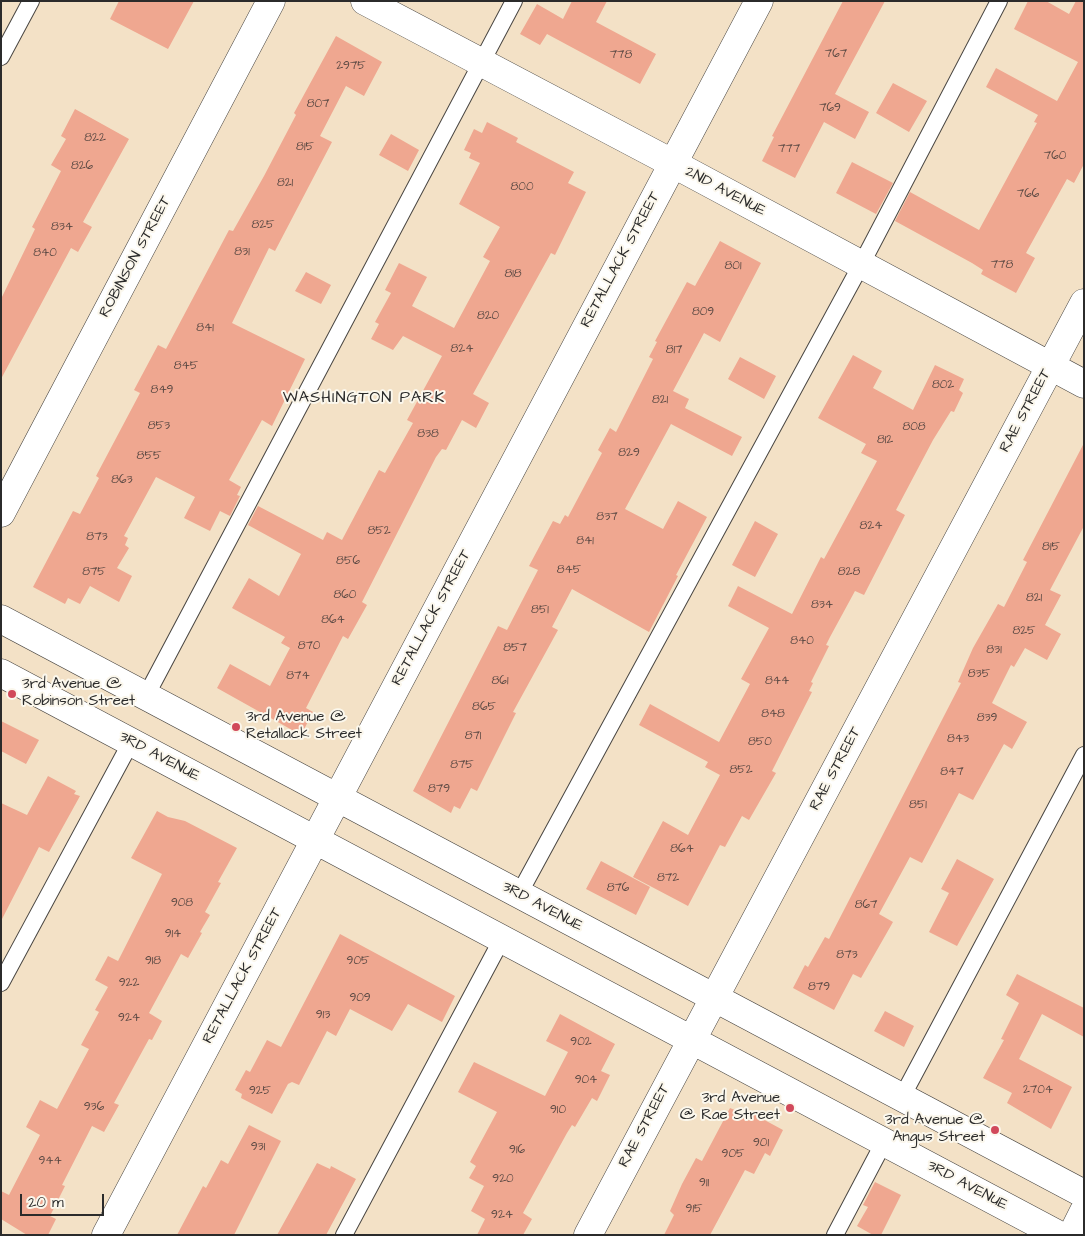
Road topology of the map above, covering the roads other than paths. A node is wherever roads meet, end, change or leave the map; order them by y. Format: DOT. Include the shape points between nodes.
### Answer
graph roads {
  1 [pos="31,1"];
  2 [pos="271,1"];
  3 [pos="365,1"];
  4 [pos="514,1"];
  5 [pos="759,1"];
  6 [pos="1000,1"];
  7 [pos="1,57"];
  8 [pos="481,62"];
  9 [pos="672,163"];
  10 [pos="861,265"];
  11 [pos="1084,303"];
  12 [pos="1051,366"];
  13 [pos="1084,384"];
  14 [pos="1,513"];
  15 [pos="1,620"];
  16 [pos="1,673"];
  17 [pos="146,696"];
  18 [pos="131,742"];
  19 [pos="1084,755"];
  20 [pos="338,798"];
  21 [pos="316,840"];
  22 [pos="519,894"];
  23 [pos="502,939"];
  24 [pos="1,983"];
  25 [pos="714,998"];
  26 [pos="692,1039"];
  27 [pos="902,1098"];
  28 [pos="884,1142"];
  29 [pos="1084,1194"];
  30 [pos="1084,1211"];
  31 [pos="106,1235"];
  32 [pos="344,1235"];
  33 [pos="588,1235"];
  34 [pos="835,1235"];
  35 [pos="1059,1235"];
  36 [pos="1072,1235"];
  1 -- 7 [label="lane"];
  2 -- 14 [label="street, ROBINSON STREET"];
  3 -- 8 [label="street, 2ND AVENUE"];
  4 -- 8 [label="lane"];
  5 -- 9 [label="street, RETALLACK STREET"];
  6 -- 10 [label="lane"];
  8 -- 9 [label="street, 2ND AVENUE"];
  8 -- 17 [label="lane"];
  9 -- 10 [label="street, 2ND AVENUE"];
  9 -- 20 [label="street, RETALLACK STREET"];
  10 -- 12 [label="street, 2ND AVENUE"];
  10 -- 22 [label="lane"];
  11 -- 12 [label="street, RAE STREET"];
  12 -- 13 [label="street, 2ND AVENUE"];
  12 -- 25 [label="street, RAE STREET"];
  15 -- 17 [label="street, 3RD AVENUE"];
  16 -- 18 [label="street, 3RD AVENUE"];
  17 -- 20 [label="street, 3RD AVENUE"];
  18 -- 21 [label="street, 3RD AVENUE"];
  18 -- 24 [label="lane"];
  19 -- 27 [label="lane"];
  20 -- 21 [label="street, RETALLACK STREET"];
  20 -- 22 [label="street, 3RD AVENUE"];
  21 -- 23 [label="street, 3RD AVENUE"];
  21 -- 31 [label="street, RETALLACK STREET"];
  22 -- 25 [label="street, 3RD AVENUE"];
  23 -- 26 [label="street, 3RD AVENUE"];
  23 -- 32 [label="lane"];
  25 -- 26 [label="street, RAE STREET"];
  25 -- 27 [label="street, 3RD AVENUE"];
  26 -- 28 [label="street, 3RD AVENUE"];
  26 -- 33 [label="street, RAE STREET"];
  27 -- 29 [label="street, 3RD AVENUE"];
  28 -- 34 [label="lane"];
  28 -- 35 [label="street, 3RD AVENUE"];
  30 -- 36 [label="street"];
}
